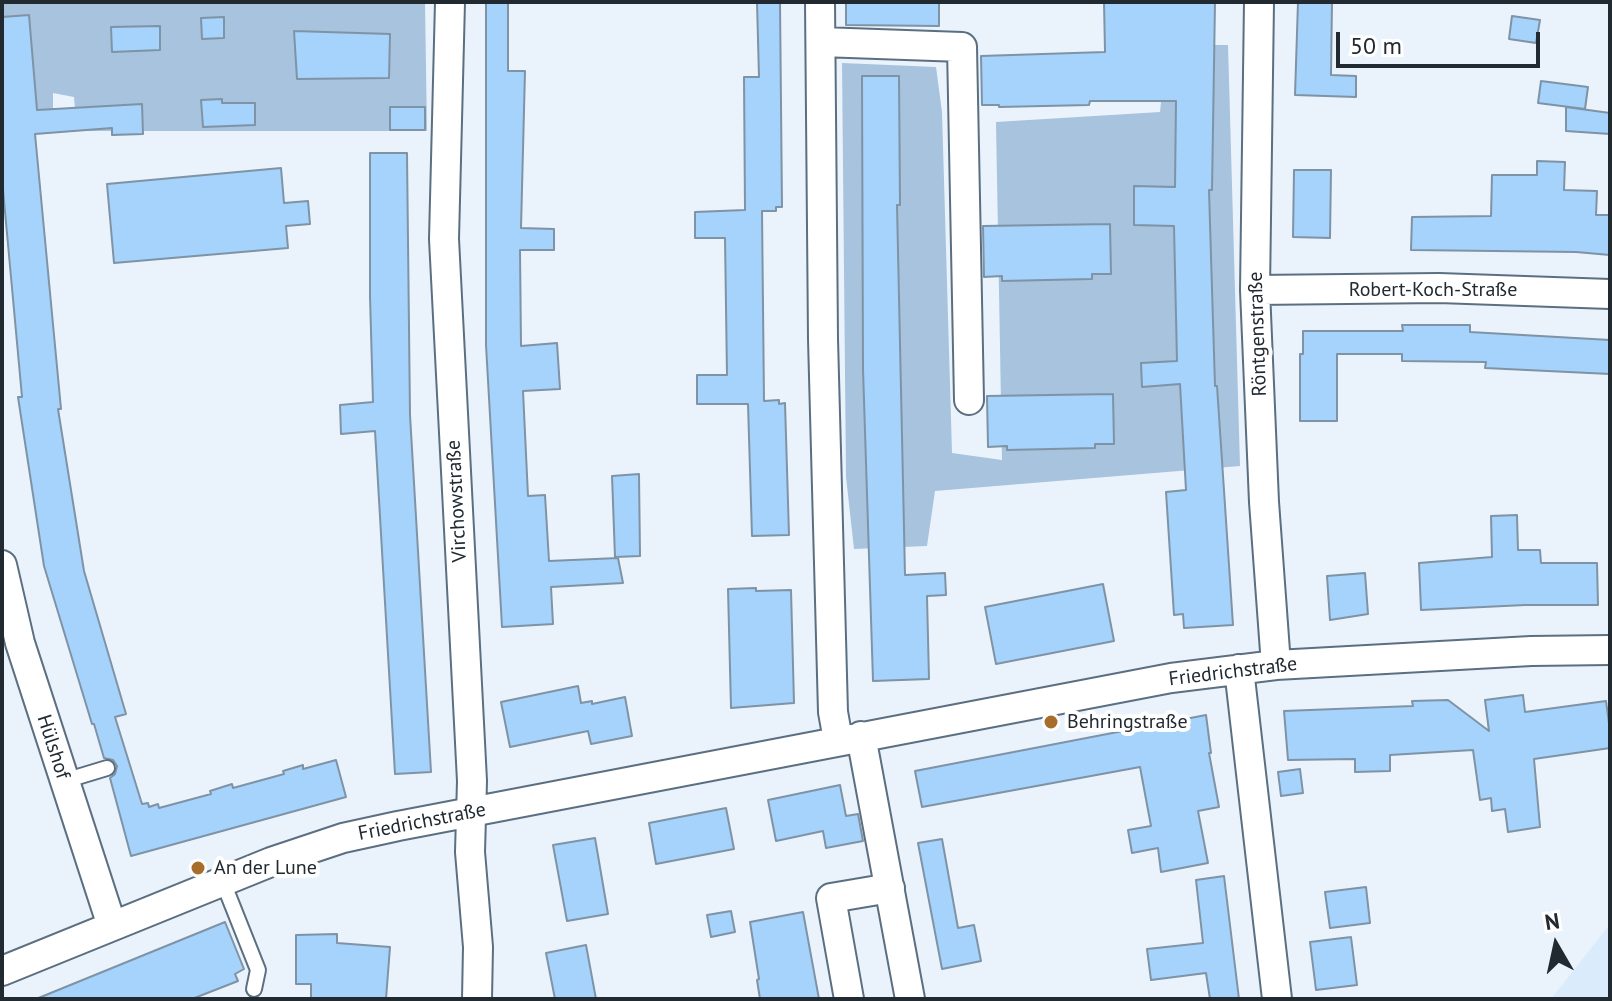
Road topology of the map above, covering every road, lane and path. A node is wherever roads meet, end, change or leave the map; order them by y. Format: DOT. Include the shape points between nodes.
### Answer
graph roads {
  1 [pos="450,2"];
  2 [pos="820,2"];
  3 [pos="1259,2"];
  4 [pos="821,42"];
  5 [pos="1255,290"];
  6 [pos="1610,294"];
  7 [pos="969,400"];
  8 [pos="4,582"];
  9 [pos="1610,650"];
  10 [pos="1276,665"];
  11 [pos="1239,669"];
  12 [pos="850,738"];
  13 [pos="107,768"];
  14 [pos="64,781"];
  15 [pos="471,812"];
  16 [pos="223,882"];
  17 [pos="890,888"];
  18 [pos="112,926"];
  19 [pos="2,971"];
  20 [pos="254,989"];
  21 [pos="477,999"];
  22 [pos="849,999"];
  23 [pos="910,999"];
  24 [pos="1277,999"];
  1 -- 15 [label="street, Virchowstraße" via="444,239"];
  2 -- 4 [label="street"];
  3 -- 5 [label="street, Röntgenstraße"];
  4 -- 7 [label="street" via="962,47"];
  4 -- 12 [label="street" via="833,712"];
  5 -- 6 [label="street, Robert-Koch-Straße" via="1439,288"];
  5 -- 10 [label="street, Röntgenstraße"];
  8 -- 14 [label="street, Hülshof"];
  9 -- 10 [label="street, Friedrichstraße"];
  10 -- 11 [label="street, Friedrichstraße"];
  11 -- 12 [label="street, Friedrichstraße"];
  11 -- 24 [label="street"];
  12 -- 15 [label="street, Friedrichstraße"];
  12 -- 17 [label="street"];
  13 -- 14 [label="lane"];
  14 -- 18 [label="street, Hülshof"];
  15 -- 16 [label="street, Friedrichstraße" via="343,838"];
  15 -- 21 [label="street, Virchowstraße"];
  16 -- 18 [label="street, Friedrichstraße"];
  16 -- 20 [label="lane" via="258,970"];
  17 -- 22 [label="street" via="831,898"];
  17 -- 23 [label="street"];
  18 -- 19 [label="street, Friedrichstraße"];
}
